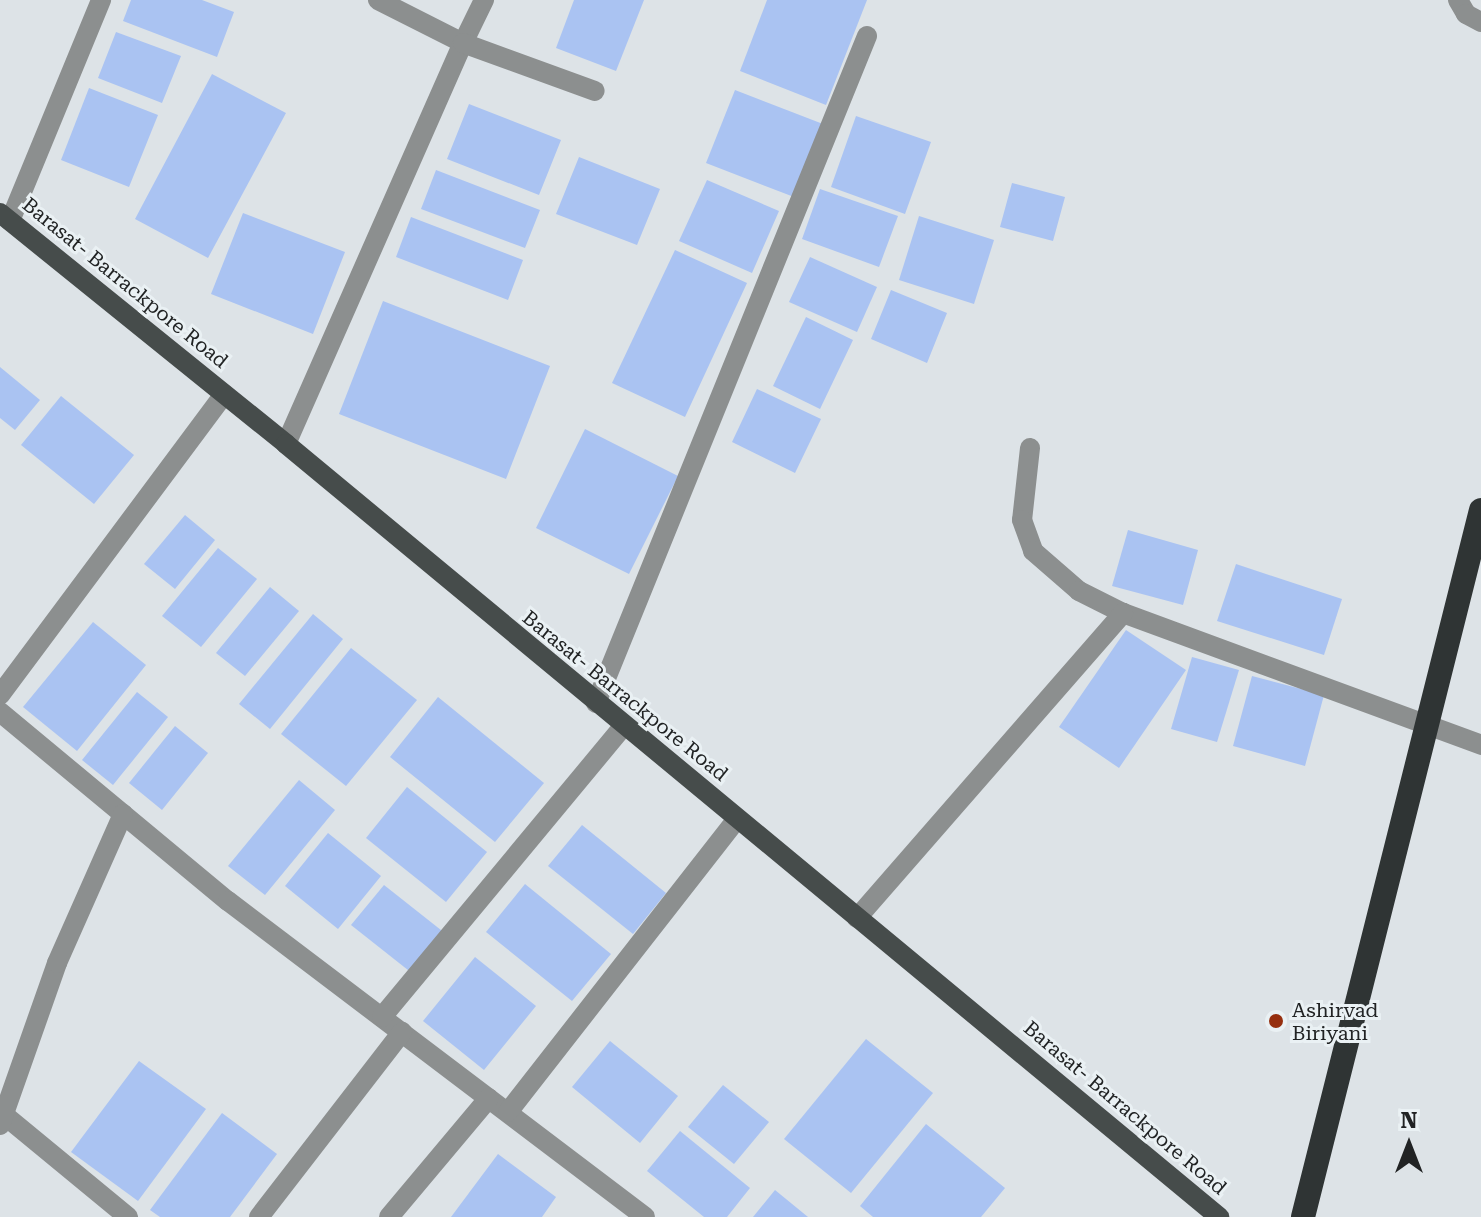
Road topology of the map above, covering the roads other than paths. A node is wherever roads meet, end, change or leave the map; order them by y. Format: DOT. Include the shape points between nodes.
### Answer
graph roads {
  1 [pos="101,0"];
  2 [pos="378,0"];
  3 [pos="484,0"];
  4 [pos="1458,0"];
  5 [pos="1481,22"];
  6 [pos="867,36"];
  7 [pos="463,43"];
  8 [pos="595,91"];
  9 [pos="5,217"];
  10 [pos="224,394"];
  11 [pos="286,444"];
  12 [pos="1030,448"];
  13 [pos="1481,510"];
  14 [pos="1123,613"];
  15 [pos="0,695"];
  16 [pos="596,703"];
  17 [pos="5,725"];
  18 [pos="1426,725"];
  19 [pos="624,726"];
  20 [pos="1481,745"];
  21 [pos="123,814"];
  22 [pos="737,819"];
  23 [pos="857,918"];
  24 [pos="382,1017"];
  25 [pos="402,1032"];
  26 [pos="489,1098"];
  27 [pos="508,1112"];
  28 [pos="1,1118"];
  29 [pos="128,1217"];
  30 [pos="259,1217"];
  31 [pos="389,1217"];
  32 [pos="645,1217"];
  33 [pos="1219,1217"];
  34 [pos="1303,1217"];
  1 -- 9 [label="street"];
  2 -- 7 [label="street"];
  3 -- 7 [label="street"];
  4 -- 5 [label="street" via="1466,14"];
  6 -- 16 [label="street"];
  7 -- 8 [label="street"];
  7 -- 11 [label="street"];
  9 -- 10 [label="main road, Barasat- Barrackpore Road"];
  10 -- 11 [label="main road, Barasat- Barrackpore Road"];
  10 -- 15 [label="street"];
  11 -- 16 [label="main road, Barasat- Barrackpore Road"];
  12 -- 14 [label="street" via="1022,520 1033,551 1079,591"];
  13 -- 18 [label="highway"];
  14 -- 18 [label="street"];
  14 -- 23 [label="street"];
  16 -- 19 [label="main road, Barasat- Barrackpore Road"];
  17 -- 21 [label="street"];
  18 -- 20 [label="street"];
  18 -- 34 [label="highway"];
  19 -- 22 [label="main road, Barasat- Barrackpore Road"];
  19 -- 24 [label="street"];
  21 -- 24 [label="street"];
  21 -- 28 [label="street" via="57,963"];
  22 -- 23 [label="main road, Barasat- Barrackpore Road"];
  22 -- 27 [label="street"];
  23 -- 33 [label="main road, Barasat- Barrackpore Road"];
  24 -- 25 [label="street"];
  25 -- 26 [label="street"];
  25 -- 30 [label="street"];
  26 -- 27 [label="street"];
  26 -- 31 [label="street"];
  27 -- 32 [label="street"];
  28 -- 29 [label="street"];
}
